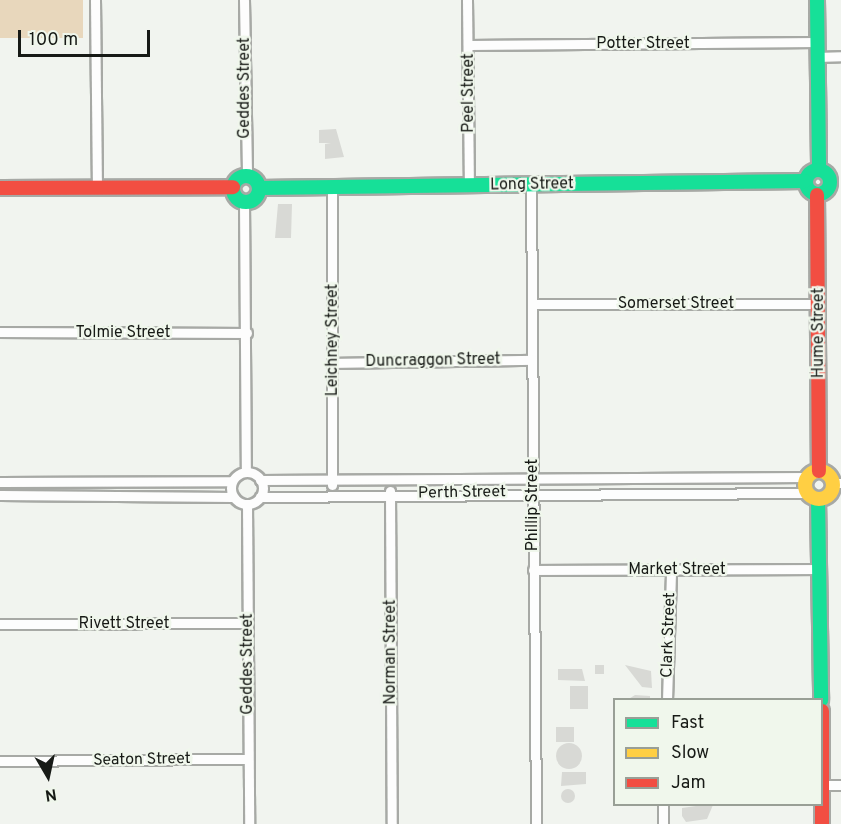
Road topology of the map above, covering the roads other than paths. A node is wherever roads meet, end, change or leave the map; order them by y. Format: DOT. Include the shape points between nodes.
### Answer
graph roads {
  1 [pos="96,0"];
  2 [pos="244,0"];
  3 [pos="467,0"];
  4 [pos="816,0"];
  5 [pos="817,42"];
  6 [pos="469,45"];
  7 [pos="841,56"];
  8 [pos="817,57"];
  9 [pos="819,170"];
  10 [pos="247,176"];
  11 [pos="805,182"];
  12 [pos="836,184"];
  13 [pos="531,185"];
  14 [pos="469,186"];
  15 [pos="332,187"];
  16 [pos="0,188"];
  17 [pos="97,188"];
  18 [pos="233,188"];
  19 [pos="260,188"];
  20 [pos="817,195"];
  21 [pos="244,202"];
  22 [pos="534,304"];
  23 [pos="818,304"];
  24 [pos="0,333"];
  25 [pos="247,333"];
  26 [pos="532,360"];
  27 [pos="333,363"];
  28 [pos="246,472"];
  29 [pos="814,474"];
  30 [pos="390,479"];
  31 [pos="260,480"];
  32 [pos="333,480"];
  33 [pos="533,480"];
  34 [pos="141,481"];
  35 [pos="232,481"];
  36 [pos="0,483"];
  37 [pos="837,483"];
  38 [pos="534,492"];
  39 [pos="141,494"];
  40 [pos="332,494"];
  41 [pos="390,494"];
  42 [pos="0,495"];
  43 [pos="813,496"];
  44 [pos="233,497"];
  45 [pos="260,497"];
  46 [pos="247,504"];
  47 [pos="821,569"];
  48 [pos="533,570"];
  49 [pos="671,571"];
  50 [pos="248,623"];
  51 [pos="0,624"];
  52 [pos="667,698"];
  53 [pos="821,698"];
  54 [pos="248,759"];
  55 [pos="0,761"];
  56 [pos="823,785"];
  57 [pos="841,785"];
  58 [pos="663,806"];
  59 [pos="822,806"];
  60 [pos="249,824"];
  61 [pos="392,824"];
  62 [pos="536,824"];
  63 [pos="663,824"];
  64 [pos="822,824"];
  1 -- 17 [label="street"];
  2 -- 10 [label="street, Geddes Street"];
  3 -- 6 [label="street, Peel Street"];
  4 -- 5 [label="street"];
  5 -- 6 [label="street, Potter Street"];
  5 -- 8 [label="street"];
  6 -- 14 [label="street, Peel Street"];
  7 -- 8 [label="street"];
  8 -- 9 [label="street"];
  9 -- 11 [label="street"];
  9 -- 12 [label="street"];
  10 -- 18 [label="street"];
  10 -- 19 [label="street"];
  11 -- 13 [label="street, Long Street"];
  11 -- 20 [label="street"];
  12 -- 20 [label="street"];
  13 -- 14 [label="street, Long Street"];
  13 -- 22 [label="street, Phillip Street"];
  14 -- 15 [label="street, Long Street"];
  15 -- 19 [label="street, Long Street"];
  15 -- 27 [label="street, Leichney Street"];
  16 -- 17 [label="street"];
  17 -- 18 [label="street"];
  18 -- 21 [label="street"];
  19 -- 21 [label="street" via="256,198"];
  20 -- 23 [label="street, Hume Street"];
  21 -- 25 [label="street"];
  22 -- 23 [label="street, Somerset Street"];
  22 -- 26 [label="street, Phillip Street"];
  23 -- 29 [label="street, Hume Street"];
  24 -- 25 [label="street, Tolmie Street"];
  25 -- 28 [label="street"];
  26 -- 27 [label="street, Duncraggon Street"];
  26 -- 33 [label="street, Phillip Street"];
  27 -- 32 [label="street, Leichney Street"];
  28 -- 31 [label="street"];
  28 -- 35 [label="street"];
  29 -- 33 [label="street, Perth Street"];
  29 -- 37 [label="street"];
  29 -- 43 [label="street, Hume Street"];
  30 -- 32 [label="street, Perth Street"];
  30 -- 33 [label="street, Perth Street"];
  30 -- 41 [label="street, Norman Street"];
  31 -- 32 [label="street, Perth Street"];
  31 -- 45 [label="street"];
  32 -- 40 [label="street, Leichney Street"];
  33 -- 38 [label="street, Phillip Street"];
  34 -- 35 [label="street"];
  34 -- 36 [label="street"];
  34 -- 39 [label="street"];
  35 -- 44 [label="street"];
  37 -- 43 [label="street" via="830,494"];
  38 -- 41 [label="street, Perth Street"];
  38 -- 43 [label="street, Perth Street"];
  38 -- 48 [label="street, Phillip Street"];
  39 -- 42 [label="street"];
  39 -- 44 [label="street"];
  40 -- 41 [label="street, Perth Street"];
  40 -- 45 [label="street, Perth Street"];
  41 -- 61 [label="street, Norman Street"];
  43 -- 47 [label="street"];
  44 -- 46 [label="street"];
  45 -- 46 [label="street"];
  46 -- 50 [label="street, Geddes Street"];
  47 -- 49 [label="street, Market Street"];
  47 -- 53 [label="street"];
  48 -- 49 [label="street, Market Street"];
  48 -- 62 [label="street, Phillip Street"];
  49 -- 52 [label="street, Clark Street"];
  50 -- 51 [label="street, Rivett Street"];
  50 -- 54 [label="street, Geddes Street"];
  54 -- 55 [label="street, Seaton Street"];
  54 -- 60 [label="street, Geddes Street"];
  56 -- 57 [label="street"];
  58 -- 63 [label="street"];
  59 -- 64 [label="street"];
}
